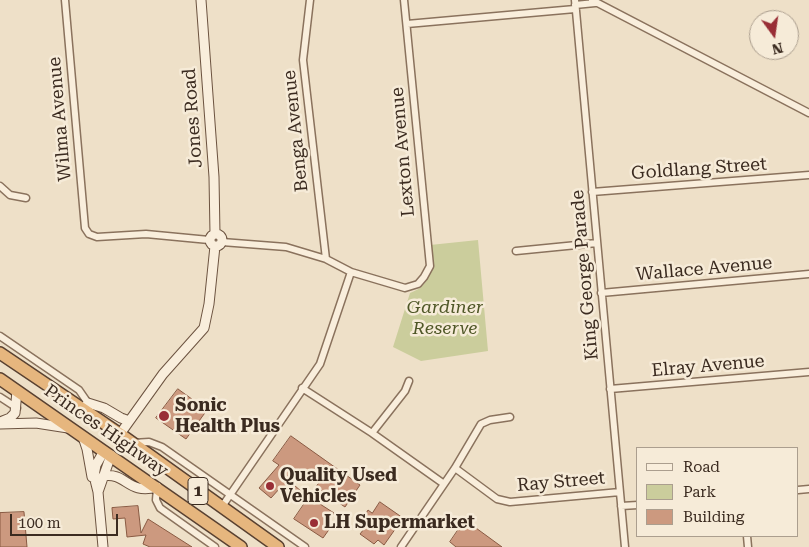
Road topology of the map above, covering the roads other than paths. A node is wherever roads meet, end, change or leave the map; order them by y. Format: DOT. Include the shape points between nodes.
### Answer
graph roads {
  1 [pos="65,0"];
  2 [pos="201,0"];
  3 [pos="310,0"];
  4 [pos="404,0"];
  5 [pos="594,2"];
  6 [pos="575,4"];
  7 [pos="407,24"];
  8 [pos="809,113"];
  9 [pos="809,175"];
  10 [pos="0,186"];
  11 [pos="592,192"];
  12 [pos="26,198"];
  13 [pos="215,240"];
  14 [pos="597,242"];
  15 [pos="516,251"];
  16 [pos="326,259"];
  17 [pos="351,272"];
  18 [pos="809,274"];
  19 [pos="601,293"];
  20 [pos="0,336"];
  21 [pos="0,353"];
  22 [pos="809,372"];
  23 [pos="409,381"];
  24 [pos="6,384"];
  25 [pos="302,388"];
  26 [pos="610,390"];
  27 [pos="0,397"];
  28 [pos="86,406"];
  29 [pos="17,408"];
  30 [pos="510,417"];
  31 [pos="129,420"];
  32 [pos="0,423"];
  33 [pos="78,432"];
  34 [pos="372,433"];
  35 [pos="120,434"];
  36 [pos="132,443"];
  37 [pos="108,453"];
  38 [pos="455,468"];
  39 [pos="103,476"];
  40 [pos="94,482"];
  41 [pos="444,484"];
  42 [pos="157,487"];
  43 [pos="98,492"];
  44 [pos="620,492"];
  45 [pos="231,494"];
  46 [pos="636,505"];
  47 [pos="621,506"];
  48 [pos="221,508"];
  49 [pos="103,547"];
  50 [pos="216,547"];
  51 [pos="241,547"];
  52 [pos="278,547"];
  53 [pos="306,547"];
  54 [pos="401,547"];
  55 [pos="625,547"];
  1 -- 13 [label="street, Wilma Avenue" via="85,228 96,237 146,234"];
  2 -- 13 [label="main road, Jones Road"];
  3 -- 16 [label="street, Benga Avenue" via="304,60"];
  4 -- 7 [label="street, Lexton Avenue"];
  5 -- 6 [label="street"];
  5 -- 8 [label="street"];
  6 -- 7 [label="street"];
  6 -- 11 [label="street, King George Parade"];
  7 -- 17 [label="street, Lexton Avenue" via="430,266 418,284 404,288"];
  9 -- 11 [label="street, Goldlang Street"];
  10 -- 12 [label="street" via="10,195"];
  11 -- 14 [label="street, King George Parade"];
  13 -- 16 [label="street" via="286,247"];
  13 -- 31 [label="main road, Jones Road" via="204,328 163,374"];
  14 -- 15 [label="street"];
  14 -- 19 [label="street, King George Parade"];
  16 -- 17 [label="street"];
  17 -- 25 [label="street" via="320,364"];
  18 -- 19 [label="street, Wallace Avenue"];
  19 -- 26 [label="street, King George Parade"];
  20 -- 28 [label="street" via="80,390"];
  21 -- 28 [label="highway, Princes Highway / 1"];
  22 -- 26 [label="street, Elray Avenue"];
  23 -- 34 [label="street"];
  24 -- 29 [label="main road"];
  24 -- 33 [label="highway, Princes Highway / 1"];
  25 -- 34 [label="street"];
  25 -- 45 [label="street"];
  26 -- 44 [label="street, King George Parade"];
  27 -- 29 [label="street"];
  28 -- 31 [label="main road" via="104,408"];
  28 -- 35 [label="highway, Princes Highway / 1"];
  29 -- 32 [label="main road" via="12,417"];
  30 -- 38 [label="street" via="481,424"];
  31 -- 35 [label="main road, Jones Road"];
  32 -- 33 [label="main road" via="36,423"];
  33 -- 37 [label="highway, Princes Highway / 1"];
  33 -- 40 [label="main road" via="87,449"];
  34 -- 41 [label="street"];
  35 -- 36 [label="highway, Princes Highway / 1"];
  35 -- 37 [label="highway"];
  36 -- 45 [label="street, Princes Highway" via="145,441 159,446"];
  36 -- 48 [label="highway, Princes Highway / 1"];
  37 -- 39 [label="main road"];
  37 -- 40 [label="main road" via="96,465"];
  37 -- 42 [label="highway, Princes Highway / 1"];
  38 -- 41 [label="street"];
  38 -- 44 [label="street, Ray Street" via="497,498 510,502"];
  39 -- 42 [label="main road" via="115,476 140,490"];
  39 -- 43 [label="main road"];
  40 -- 43 [label="main road"];
  41 -- 54 [label="street"];
  42 -- 50 [label="street" via="159,506"];
  42 -- 51 [label="highway, Princes Highway / 1"];
  43 -- 49 [label="main road"];
  44 -- 47 [label="street, King George Parade"];
  45 -- 48 [label="street"];
  45 -- 53 [label="street, Princes Highway"];
  46 -- 47 [label="street, Ray Street"];
  47 -- 55 [label="street, King George Parade"];
  48 -- 52 [label="highway, Princes Highway / 1"];
}
